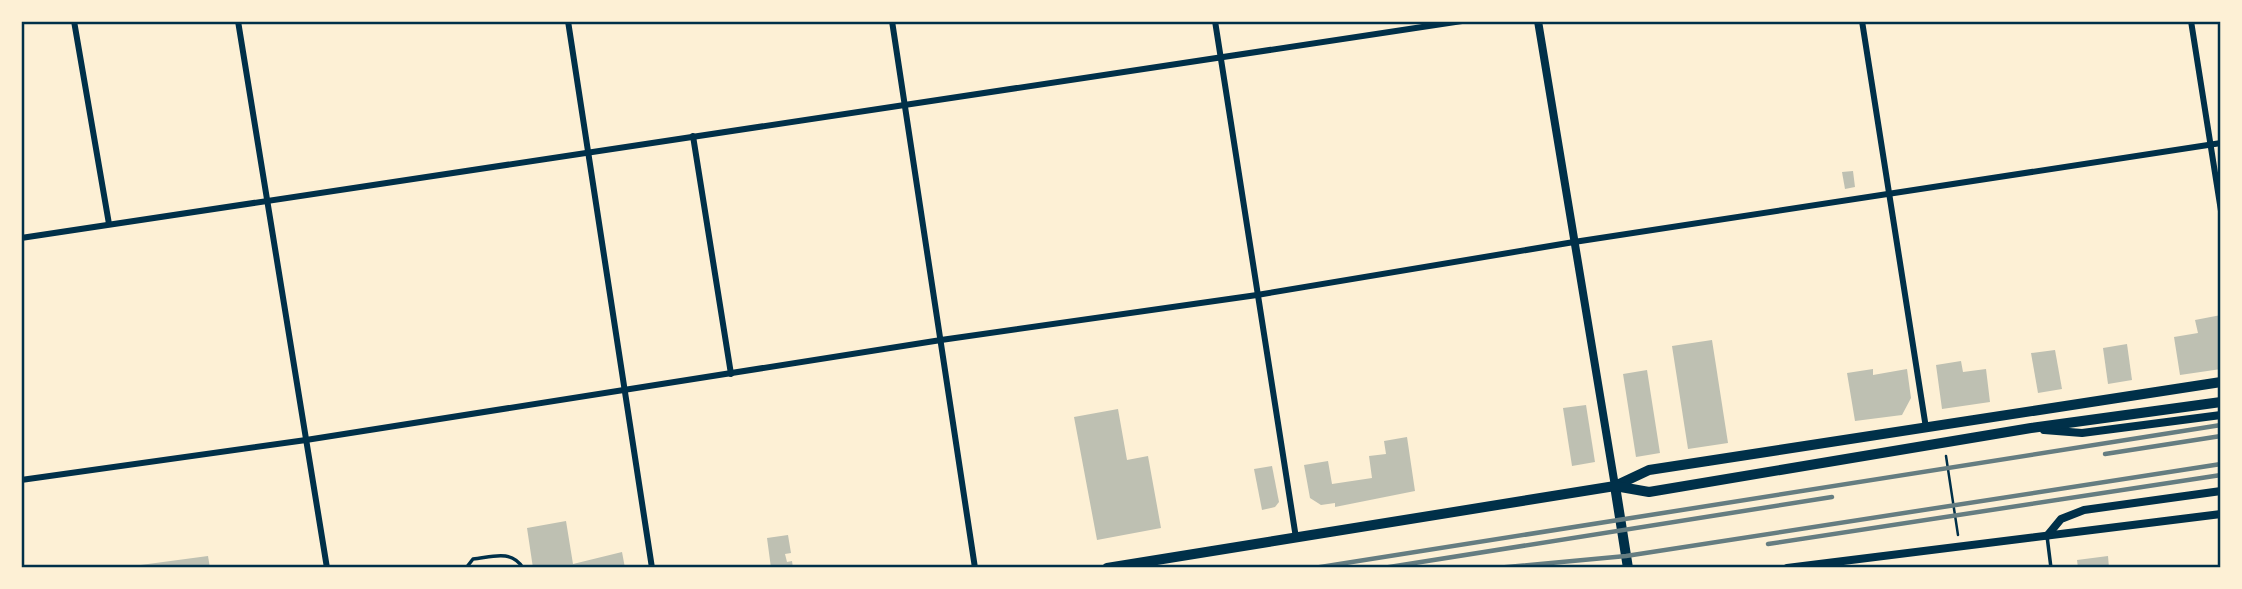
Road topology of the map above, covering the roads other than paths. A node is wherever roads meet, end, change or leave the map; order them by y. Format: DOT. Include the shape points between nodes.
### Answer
graph roads {
  1 [pos="75,21"];
  2 [pos="238,21"];
  3 [pos="568,21"];
  4 [pos="892,21"];
  5 [pos="1215,21"];
  6 [pos="1462,21"];
  7 [pos="1538,21"];
  8 [pos="1862,21"];
  9 [pos="2191,21"];
  10 [pos="1221,59"];
  11 [pos="906,105"];
  12 [pos="693,136"];
  13 [pos="2221,143"];
  14 [pos="2211,145"];
  15 [pos="588,152"];
  16 [pos="1891,193"];
  17 [pos="267,201"];
  18 [pos="2221,211"];
  19 [pos="109,224"];
  20 [pos="21,238"];
  21 [pos="1574,242"];
  22 [pos="1257,295"];
  23 [pos="941,340"];
  24 [pos="731,374"];
  25 [pos="2221,382"];
  26 [pos="625,391"];
  27 [pos="2221,402"];
  28 [pos="2221,415"];
  29 [pos="1926,428"];
  30 [pos="2031,428"];
  31 [pos="306,440"];
  32 [pos="21,480"];
  33 [pos="1615,486"];
  34 [pos="2221,491"];
  35 [pos="2221,514"];
  36 [pos="2047,537"];
  37 [pos="1296,539"];
  38 [pos="327,568"];
  39 [pos="466,568"];
  40 [pos="523,568"];
  41 [pos="652,568"];
  42 [pos="975,568"];
  43 [pos="1107,568"];
  44 [pos="1628,568"];
  45 [pos="1787,568"];
  46 [pos="2051,568"];
  1 -- 19 [label="street"];
  2 -- 17 [label="street"];
  3 -- 15 [label="street"];
  4 -- 11 [label="street"];
  5 -- 10 [label="street"];
  6 -- 10 [label="street"];
  7 -- 21 [label="street"];
  8 -- 16 [label="street"];
  9 -- 14 [label="street"];
  10 -- 11 [label="street"];
  10 -- 22 [label="street"];
  11 -- 12 [label="street"];
  11 -- 23 [label="street"];
  12 -- 15 [label="street"];
  12 -- 24 [label="street"];
  13 -- 14 [label="street"];
  14 -- 16 [label="street"];
  14 -- 18 [label="street"];
  15 -- 17 [label="street"];
  15 -- 26 [label="street"];
  16 -- 21 [label="street"];
  16 -- 29 [label="street"];
  17 -- 19 [label="street"];
  17 -- 31 [label="street"];
  19 -- 20 [label="street"];
  21 -- 22 [label="street"];
  21 -- 33 [label="street"];
  22 -- 23 [label="street"];
  22 -- 37 [label="street"];
  23 -- 24 [label="street"];
  23 -- 42 [label="street"];
  24 -- 26 [label="street"];
  25 -- 29 [label="main road"];
  26 -- 31 [label="street"];
  26 -- 41 [label="street"];
  27 -- 30 [label="main road"];
  28 -- 30 [label="street" via="2082,433"];
  29 -- 33 [label="main road" via="1649,470"];
  30 -- 33 [label="main road" via="1649,492"];
  31 -- 32 [label="street"];
  31 -- 38 [label="street"];
  33 -- 37 [label="main road"];
  33 -- 44 [label="main road"];
  34 -- 36 [label="street" via="2084,510 2062,519"];
  35 -- 36 [label="street"];
  36 -- 45 [label="street"];
  36 -- 46 [label="lane"];
  37 -- 43 [label="main road"];
  39 -- 40 [label="lane" via="472,559 507,554 517,558"];
}
